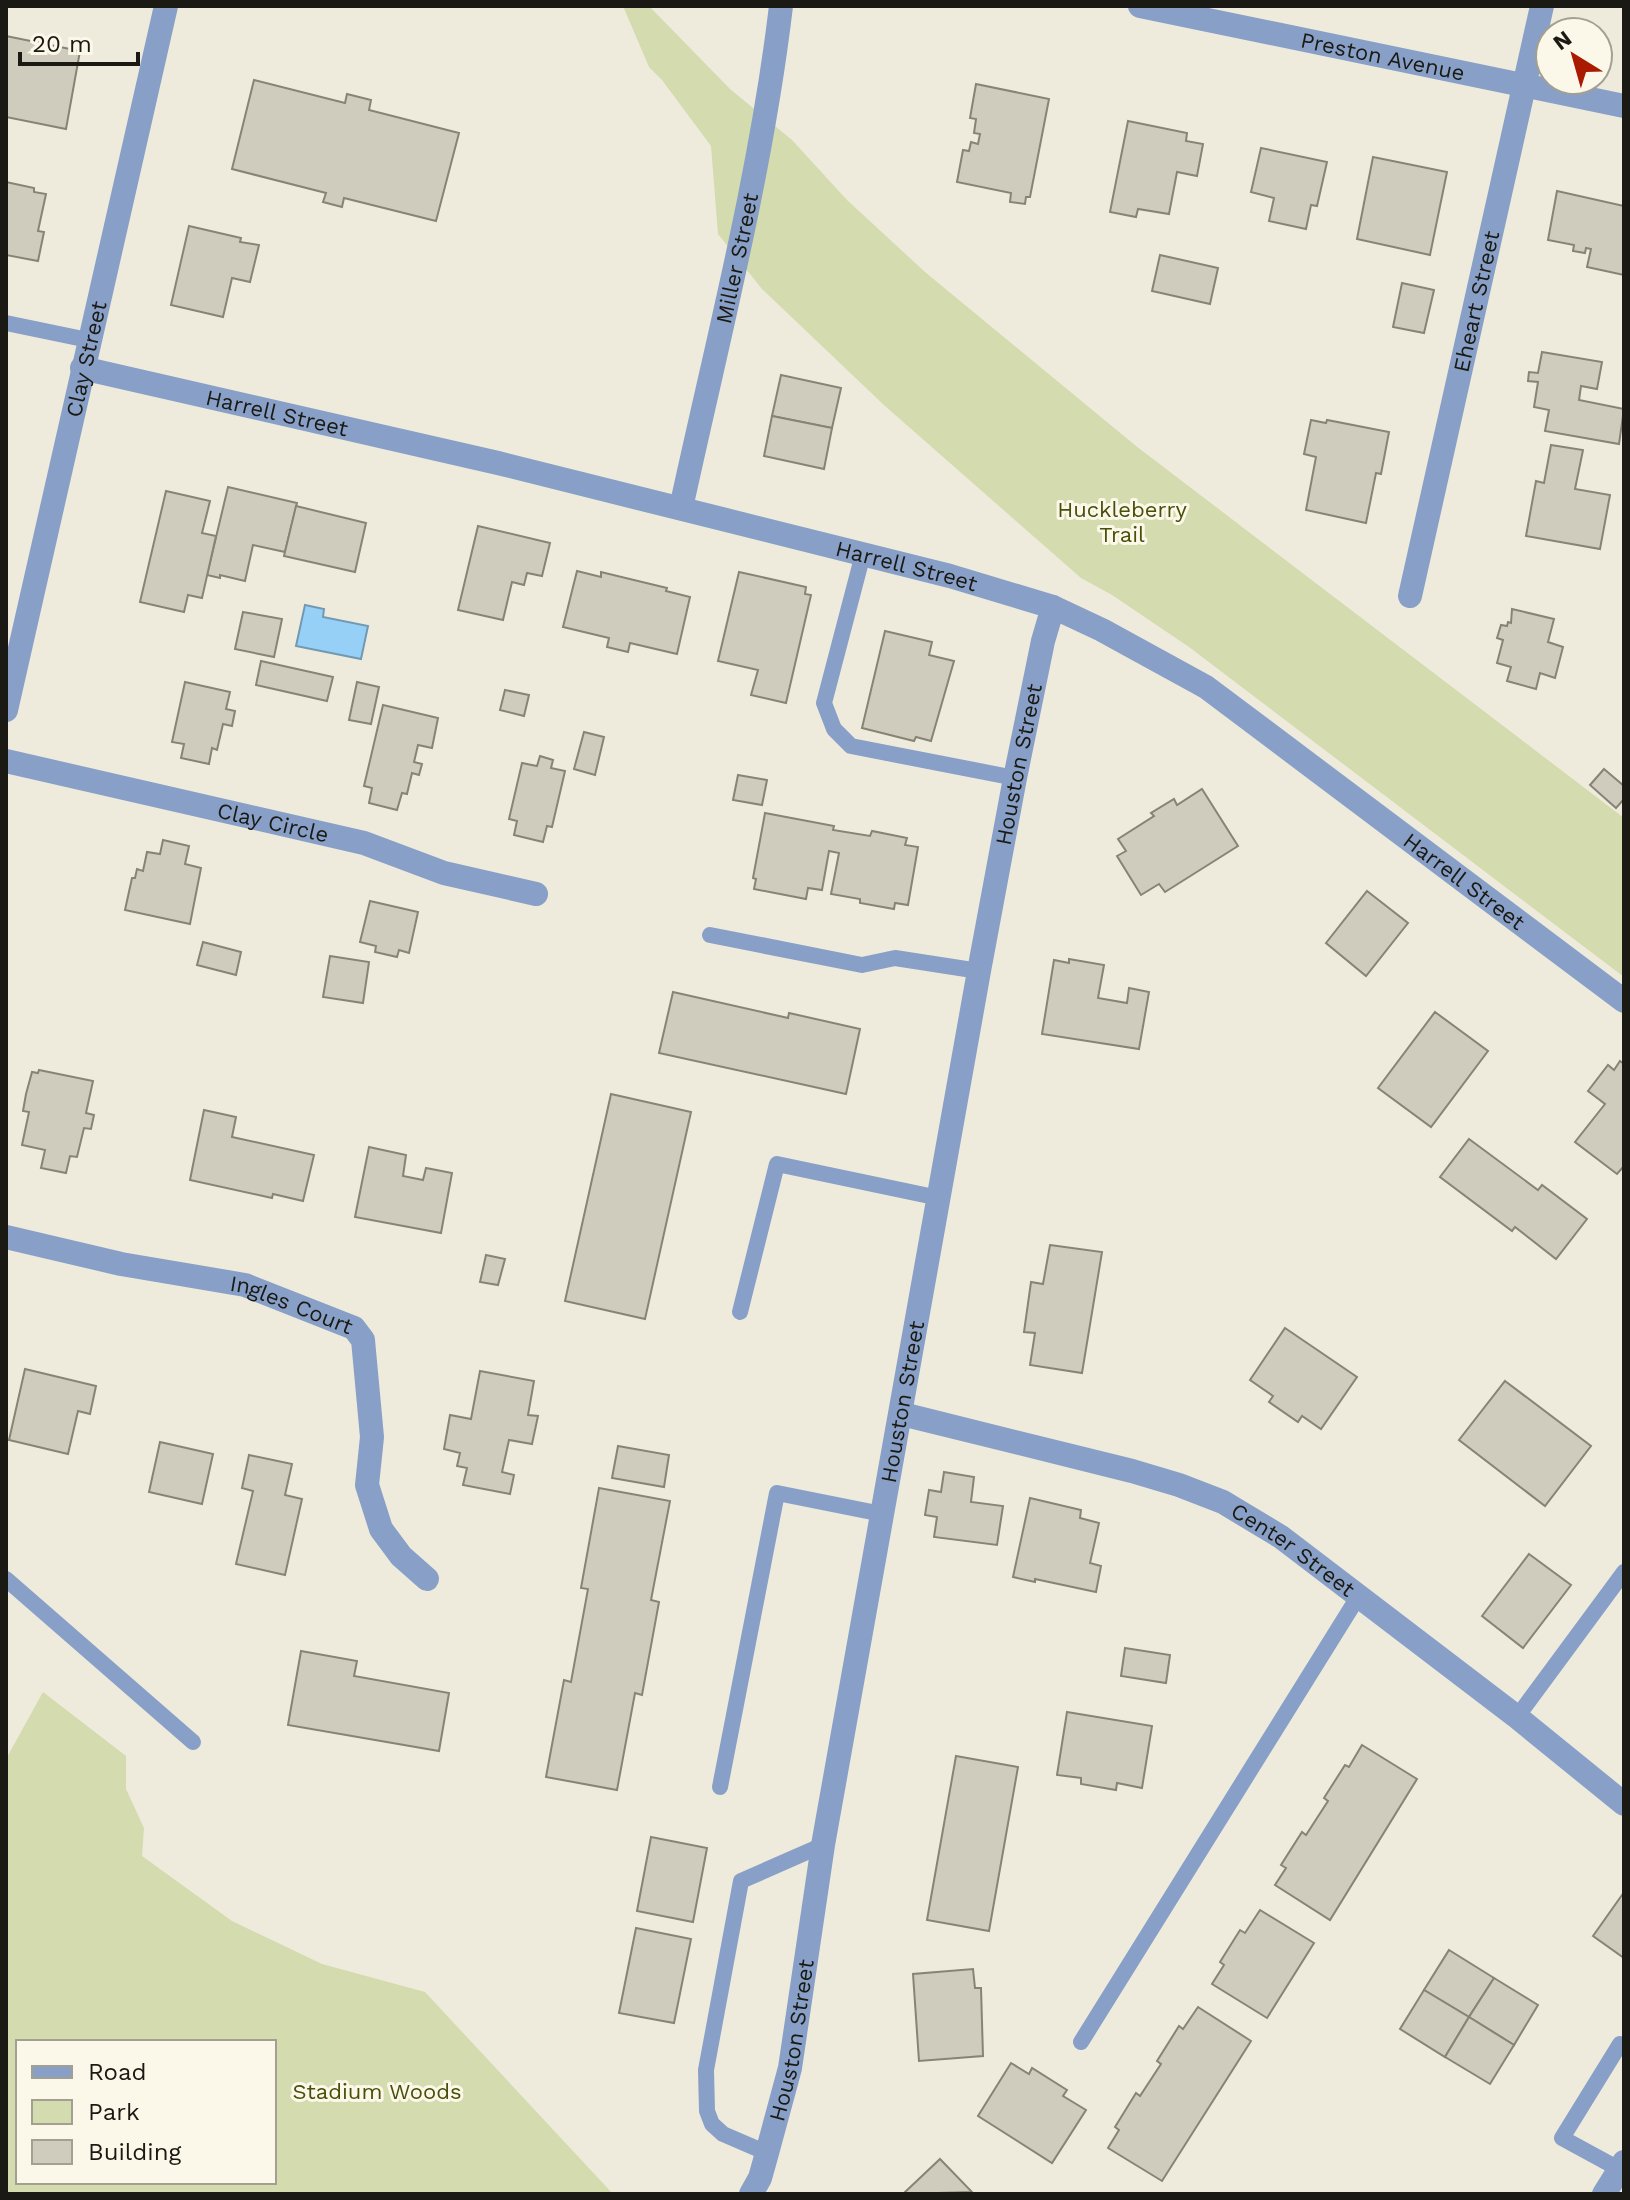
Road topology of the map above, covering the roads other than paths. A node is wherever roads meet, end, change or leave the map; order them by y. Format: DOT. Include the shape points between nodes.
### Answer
graph roads {
  1 [pos="166,6"];
  2 [pos="781,6"];
  3 [pos="1140,6"];
  4 [pos="1542,6"];
  5 [pos="1525,85"];
  6 [pos="1624,106"];
  7 [pos="6,323"];
  8 [pos="88,340"];
  9 [pos="82,368"];
  10 [pos="681,508"];
  11 [pos="863,554"];
  12 [pos="1410,596"];
  13 [pos="1053,607"];
  14 [pos="16,627"];
  15 [pos="6,710"];
  16 [pos="6,761"];
  17 [pos="1015,778"];
  18 [pos="536,894"];
  19 [pos="710,935"];
  20 [pos="979,971"];
  21 [pos="1624,1001"];
  22 [pos="939,1198"];
  23 [pos="6,1237"];
  24 [pos="740,1312"];
  25 [pos="902,1414"];
  26 [pos="882,1514"];
  27 [pos="1624,1572"];
  28 [pos="6,1579"];
  29 [pos="427,1579"];
  30 [pos="1358,1597"];
  31 [pos="1517,1717"];
  32 [pos="193,1742"];
  33 [pos="720,1787"];
  34 [pos="1624,1804"];
  35 [pos="823,1845"];
  36 [pos="1081,2042"];
  37 [pos="1624,2046"];
  38 [pos="767,2153"];
  39 [pos="1622,2170"];
  40 [pos="751,2194"];
  41 [pos="1604,2194"];
  1 -- 8 [label="street, Clay Street"];
  2 -- 10 [label="street, Miller Street" via="773,78"];
  3 -- 5 [label="street, Preston Avenue"];
  4 -- 5 [label="street, Eheart Street"];
  5 -- 6 [label="street, Preston Avenue"];
  5 -- 12 [label="street, Eheart Street"];
  7 -- 8 [label="lane"];
  8 -- 9 [label="street, Clay Street"];
  9 -- 10 [label="street, Harrell Street"];
  9 -- 14 [label="street, Clay Street"];
  10 -- 11 [label="street, Harrell Street"];
  11 -- 13 [label="street, Harrell Street"];
  11 -- 17 [label="lane" via="824,703 834,729 851,746"];
  13 -- 17 [label="street, Houston Street"];
  13 -- 21 [label="street, Harrell Street" via="1206,687"];
  14 -- 15 [label="street, Clay Street"];
  16 -- 18 [label="street, Clay Circle" via="364,843 444,873"];
  17 -- 20 [label="street, Houston Street"];
  19 -- 20 [label="lane" via="862,965 895,958"];
  20 -- 22 [label="street, Houston Street"];
  22 -- 24 [label="lane" via="777,1164"];
  22 -- 25 [label="street, Houston Street"];
  23 -- 29 [label="street, Ingles Court" via="245,1285 354,1328 363,1340 371,1423 367,1485 381,1529"];
  25 -- 26 [label="street, Houston Street"];
  25 -- 30 [label="street, Center Street" via="1132,1471 1214,1498 1281,1537"];
  26 -- 33 [label="lane" via="777,1493"];
  26 -- 35 [label="street, Houston Street"];
  27 -- 31 [label="lane"];
  28 -- 32 [label="lane"];
  30 -- 31 [label="street, Center Street"];
  30 -- 36 [label="lane"];
  31 -- 34 [label="street, Center Street"];
  35 -- 38 [label="street, Houston Street" via="790,2068"];
  35 -- 38 [label="lane" via="741,1881 706,2070 712,2124"];
  37 -- 39 [label="lane" via="1620,2044 1562,2138"];
  38 -- 40 [label="street, Houston Street"];
  39 -- 41 [label="street"];
}
